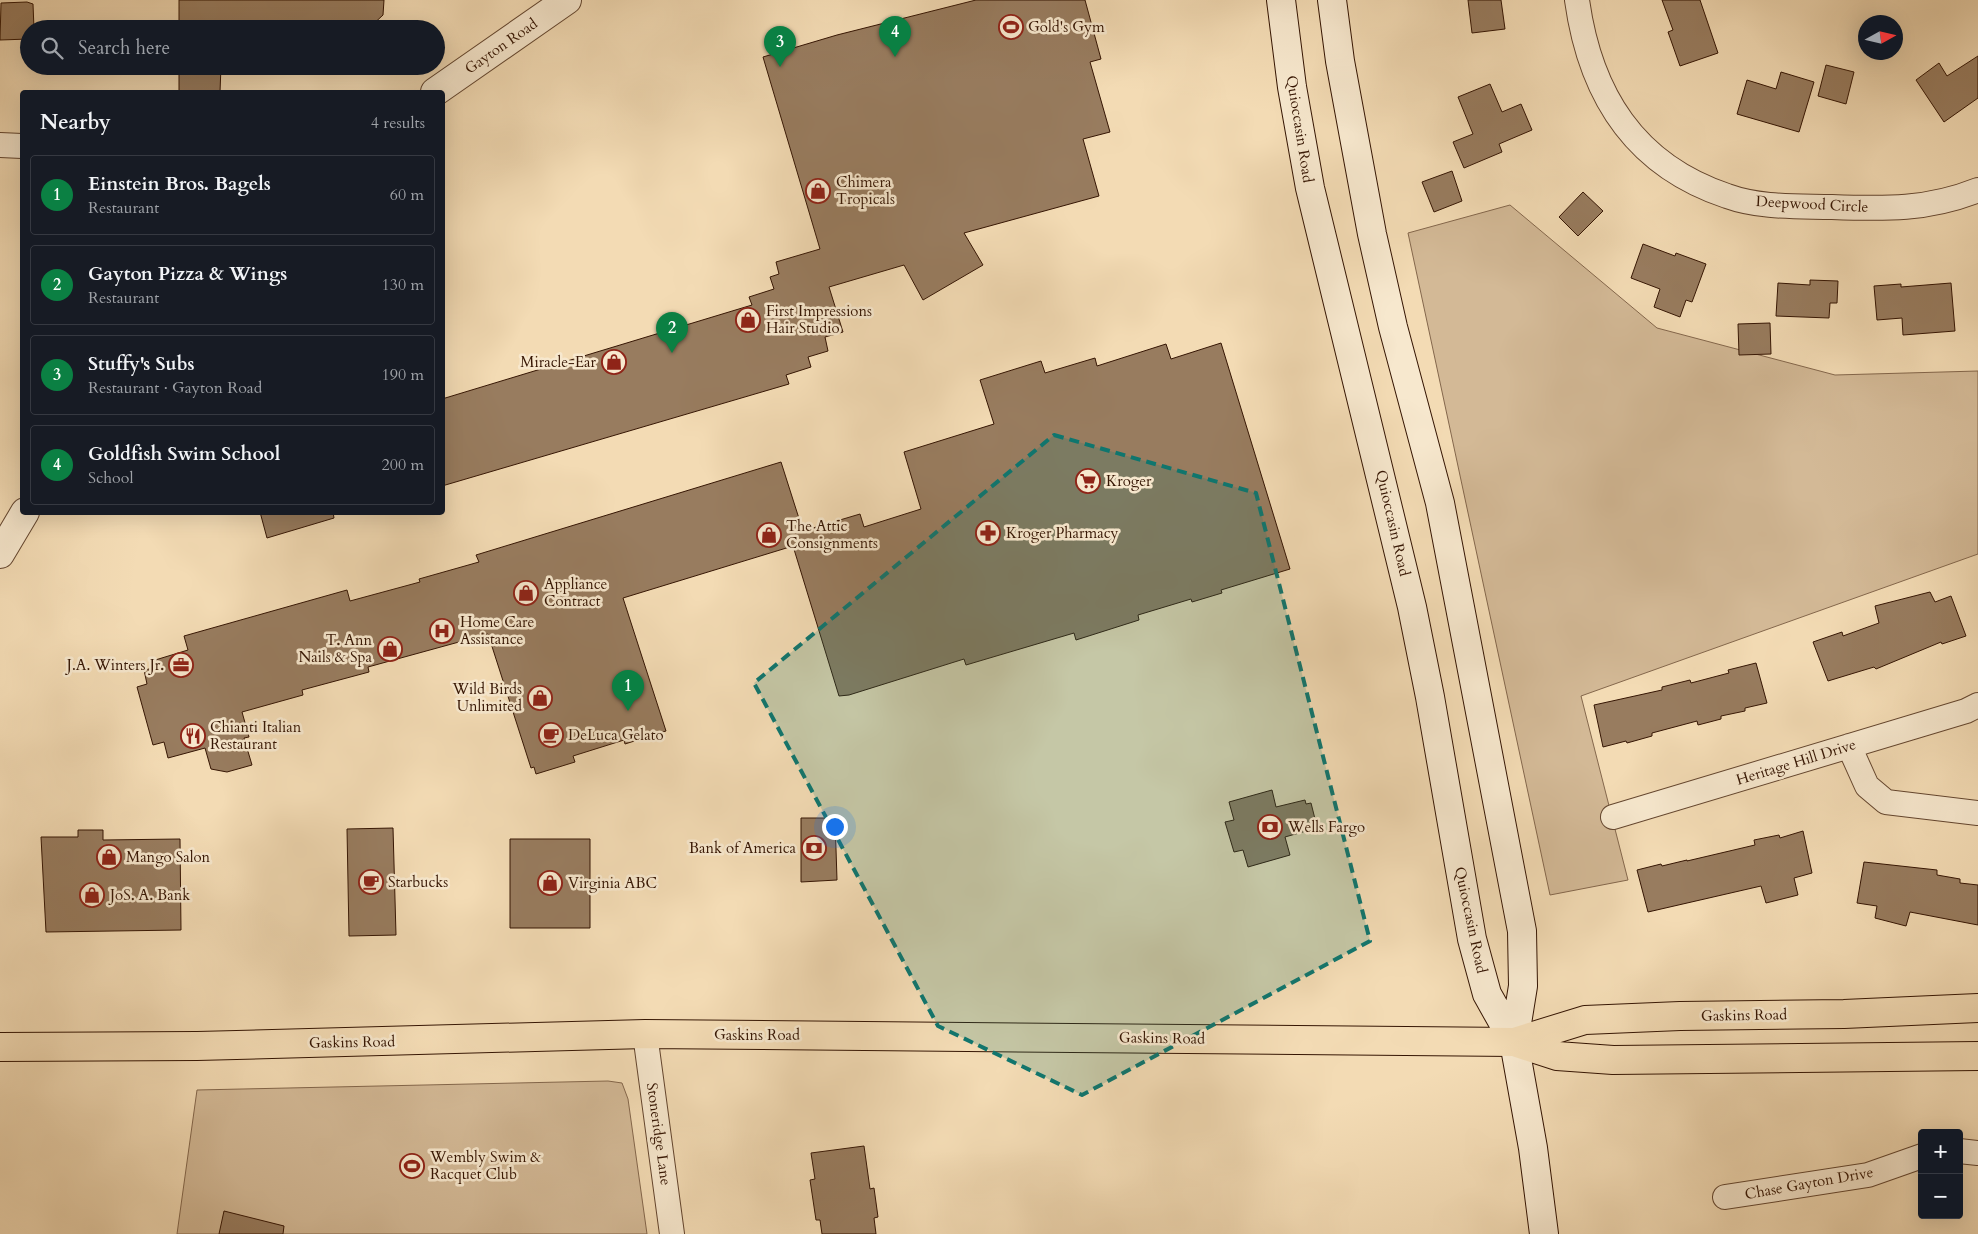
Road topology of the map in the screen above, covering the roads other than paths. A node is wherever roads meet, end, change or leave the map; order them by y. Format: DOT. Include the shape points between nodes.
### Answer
graph roads {
  1 [pos="567,0"];
  2 [pos="1281,0"];
  3 [pos="1332,0"];
  4 [pos="1577,0"];
  5 [pos="438,90"];
  6 [pos="0,145"];
  7 [pos="20,146"];
  8 [pos="1978,190"];
  9 [pos="23,515"];
  10 [pos="0,554"];
  11 [pos="1978,705"];
  12 [pos="1849,746"];
  13 [pos="1978,813"];
  14 [pos="1613,817"];
  15 [pos="1978,1008"];
  16 [pos="645,1034"];
  17 [pos="1514,1042"];
  18 [pos="0,1047"];
  19 [pos="1978,1056"];
  20 [pos="1963,1151"];
  21 [pos="1978,1153"];
  22 [pos="1918,1157"];
  23 [pos="1725,1197"];
  24 [pos="672,1234"];
  25 [pos="1544,1234"];
  1 -- 5 [label="main road, Gayton Road"];
  2 -- 17 [label="main road, Quioccasin Road" via="1310,188 1412,607 1472,939 1487,994"];
  3 -- 17 [label="main road, Quioccasin Road" via="1372,234 1440,503 1522,932 1523,986"];
  4 -- 8 [label="street, Deepwood Circle" via="1587,52 1613,110 1651,154 1674,173 1727,196 1766,205 1919,206 1937,204"];
  6 -- 7 [label="street"];
  9 -- 10 [label="main road"];
  11 -- 12 [label="street, Heritage Hill Drive"];
  12 -- 13 [label="street" via="1867,786 1886,802"];
  12 -- 14 [label="street, Heritage Hill Drive"];
  15 -- 17 [label="main road, Gaskins Road" via="1584,1020"];
  16 -- 17 [label="main road, Gaskins Road"];
  16 -- 18 [label="main road, Gaskins Road" via="206,1046"];
  16 -- 24 [label="street, Stoneridge Lane"];
  17 -- 19 [label="main road, Gaskins Road" via="1557,1056 1613,1060"];
  17 -- 25 [label="main road, Quioccasin Road"];
  20 -- 21 [label="street"];
  22 -- 23 [label="street, Chase Gayton Drive" via="1868,1175"];
}
